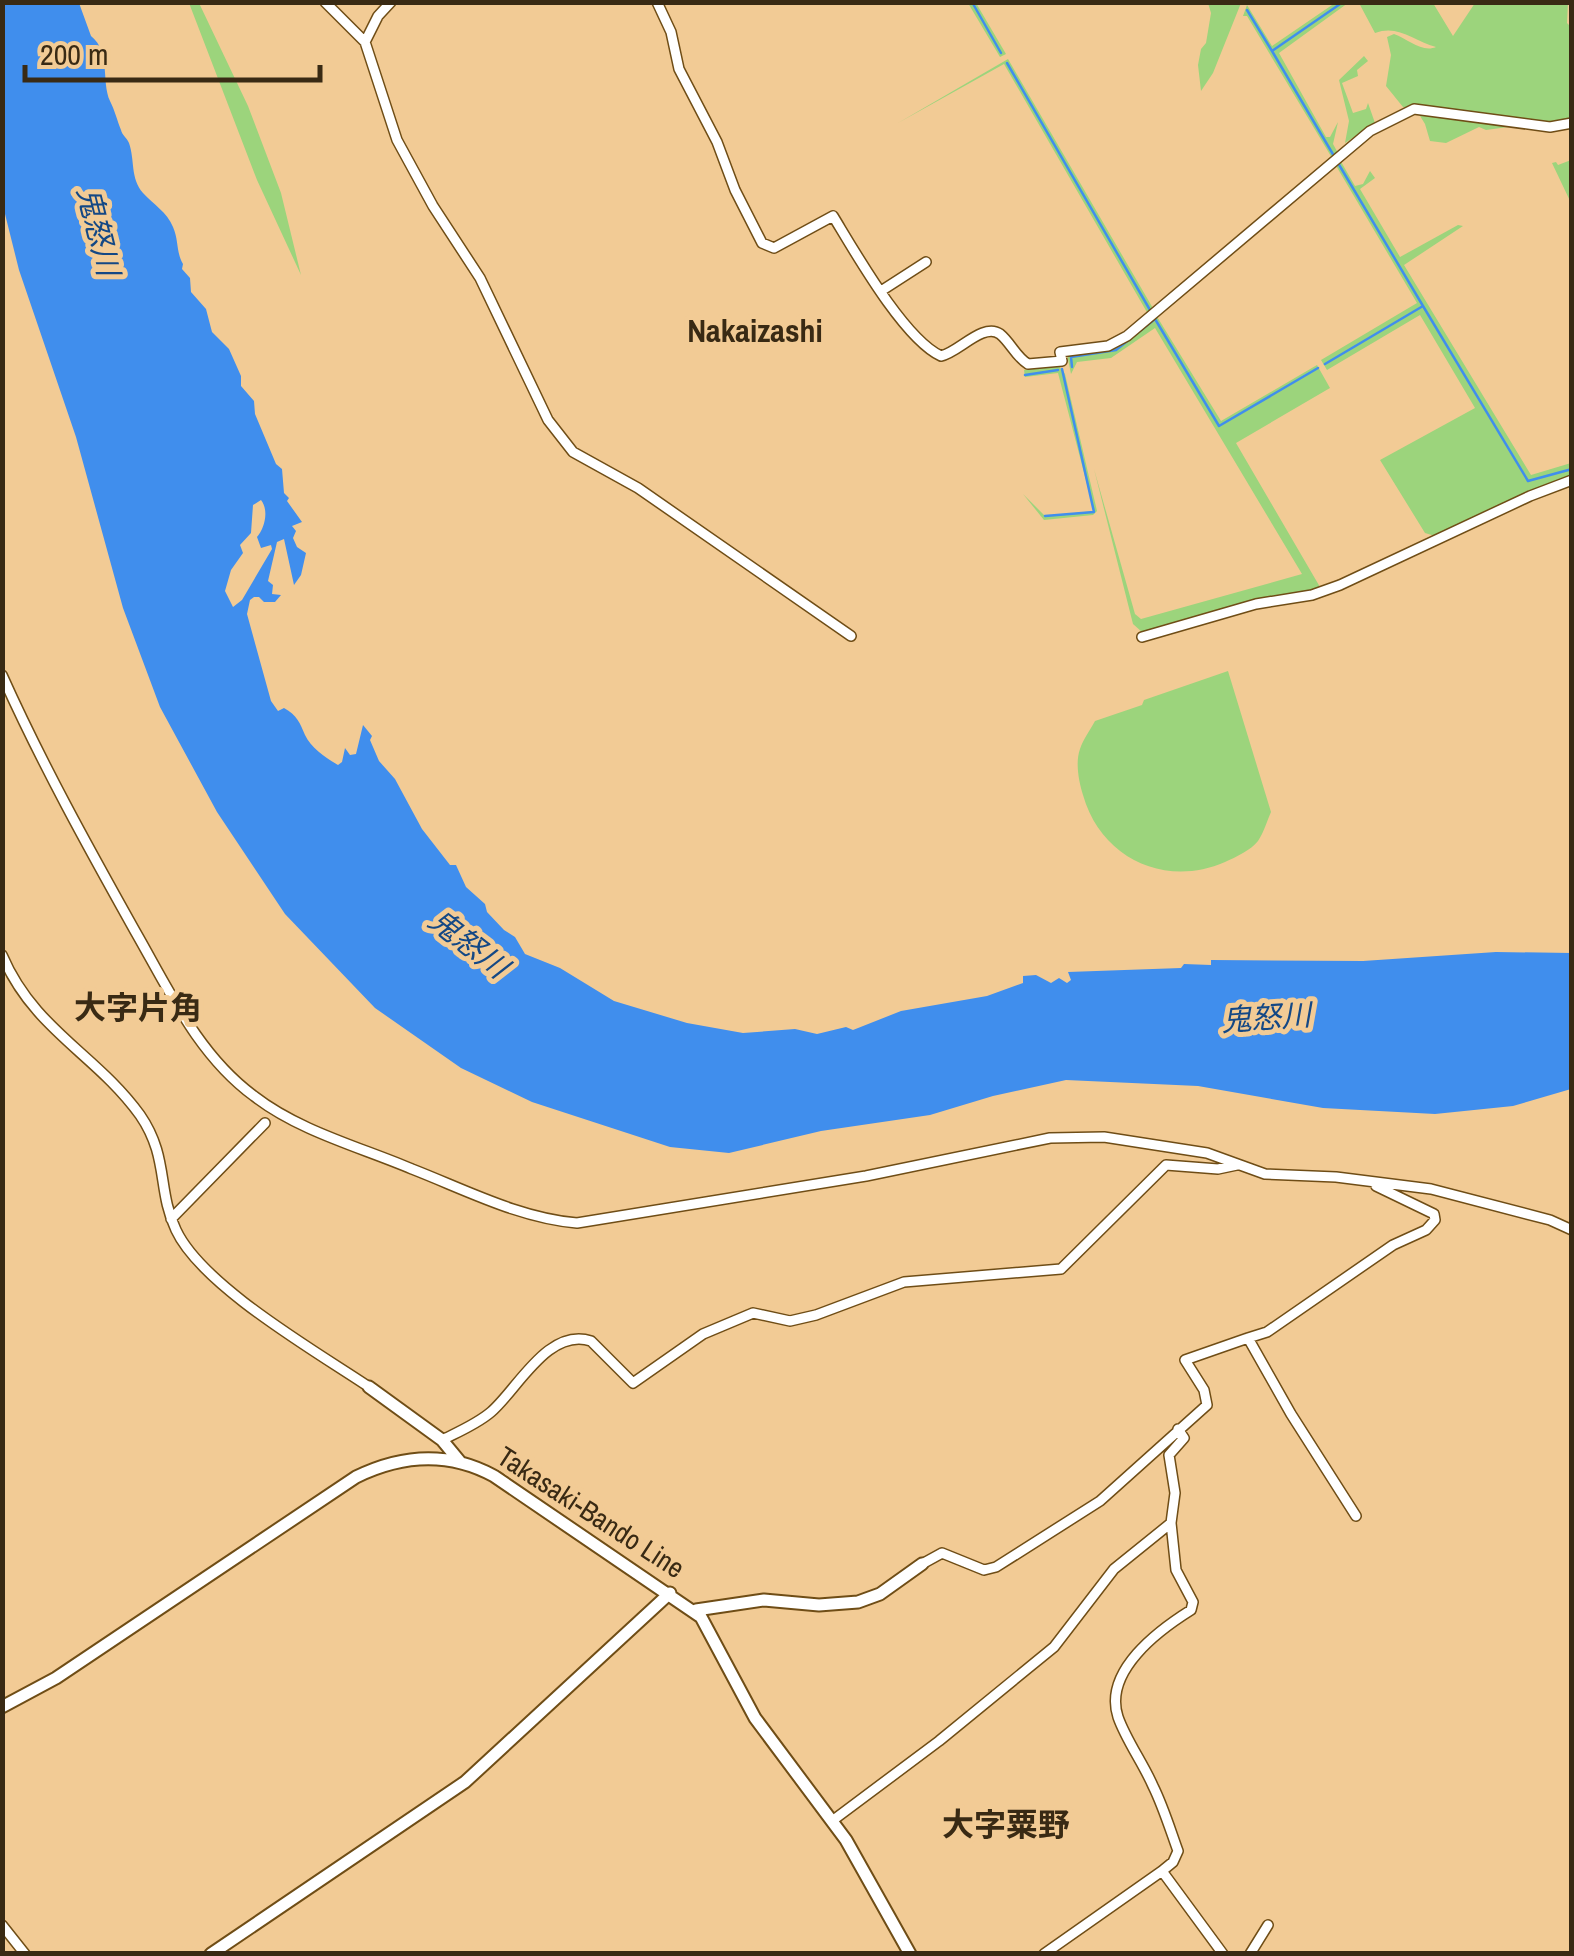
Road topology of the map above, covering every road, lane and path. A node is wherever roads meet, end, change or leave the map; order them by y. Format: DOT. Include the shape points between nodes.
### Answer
graph roads {
  1 [pos="325,2"];
  2 [pos="391,2"];
  3 [pos="657,2"];
  4 [pos="365,42"];
  5 [pos="1572,123"];
  6 [pos="926,262"];
  7 [pos="881,291"];
  8 [pos="1572,480"];
  9 [pos="851,636"];
  10 [pos="1142,637"];
  11 [pos="2,676"];
  12 [pos="2,955"];
  13 [pos="265,1123"];
  14 [pos="1237,1165"];
  15 [pos="1364,1182"];
  16 [pos="171,1219"];
  17 [pos="1572,1230"];
  18 [pos="1248,1338"];
  19 [pos="369,1387"];
  20 [pos="1178,1428"];
  21 [pos="442,1440"];
  22 [pos="461,1462"];
  23 [pos="1356,1516"];
  24 [pos="1171,1523"];
  25 [pos="922,1564"];
  26 [pos="670,1593"];
  27 [pos="696,1610"];
  28 [pos="2,1707"];
  29 [pos="832,1821"];
  30 [pos="1162,1871"];
  31 [pos="2,1925"];
  32 [pos="1268,1925"];
  33 [pos="25,1954"];
  34 [pos="211,1954"];
  35 [pos="910,1954"];
  36 [pos="1044,1954"];
  37 [pos="1224,1954"];
  38 [pos="1250,1954"];
  1 -- 4 [label="street"];
  2 -- 4 [label="street"];
  3 -- 7 [label="street" via="679,68 762,243 774,248 832,216"];
  4 -- 9 [label="street" via="397,140 480,278 514,355 566,444"];
  5 -- 7 [label="street" via="1550,128 1414,109 1397,116 1344,152 1127,336 1108,346 1060,352 1062,361 1054,364 1028,364 992,331 946,356 935,354"];
  6 -- 7 [label="street"];
  8 -- 10 [label="street" via="1340,586"];
  11 -- 14 [label="street" via="115,896 190,1028 221,1068 305,1126 486,1199 577,1223 1050,1138 1160,1144"];
  12 -- 16 [label="street" via="38,1015 140,1115 162,1161"];
  13 -- 16 [label="street"];
  14 -- 15 [label="street" via="1264,1174"];
  14 -- 21 [label="street" via="1166,1164 1060,1270 904,1282 790,1321 752,1313 703,1334 633,1383 591,1341 566,1341 533,1363 494,1410"];
  15 -- 17 [label="street" via="1432,1188"];
  15 -- 18 [label="street" via="1424,1206 1435,1220 1267,1332"];
  16 -- 19 [label="street" via="194,1256 220,1280"];
  18 -- 20 [label="street" via="1184,1360 1206,1405"];
  18 -- 23 [label="street"];
  19 -- 21 [label="main road"];
  20 -- 24 [label="street" via="1184,1438 1169,1455"];
  20 -- 25 [label="street" via="1100,1501 996,1567 984,1570 942,1553"];
  21 -- 22 [label="main road"];
  22 -- 26 [label="main road, Takasaki-Bando Line" via="494,1476"];
  22 -- 28 [label="main road, Takasaki-Bando Line" via="401,1460 356,1477 56,1678"];
  24 -- 29 [label="street" via="1114,1569 1054,1647"];
  24 -- 30 [label="street" via="1176,1570 1191,1610 1131,1660 1117,1714 1178,1850"];
  25 -- 27 [label="main road" via="858,1602 764,1600"];
  26 -- 27 [label="main road, Takasaki-Bando Line"];
  26 -- 34 [label="main road" via="465,1782"];
  27 -- 29 [label="main road, Takasaki-Bando Line" via="759,1724"];
  29 -- 35 [label="main road, Takasaki-Bando Line"];
  30 -- 36 [label="street"];
  30 -- 37 [label="street"];
  31 -- 33 [label="street"];
  32 -- 38 [label="street"];
}
